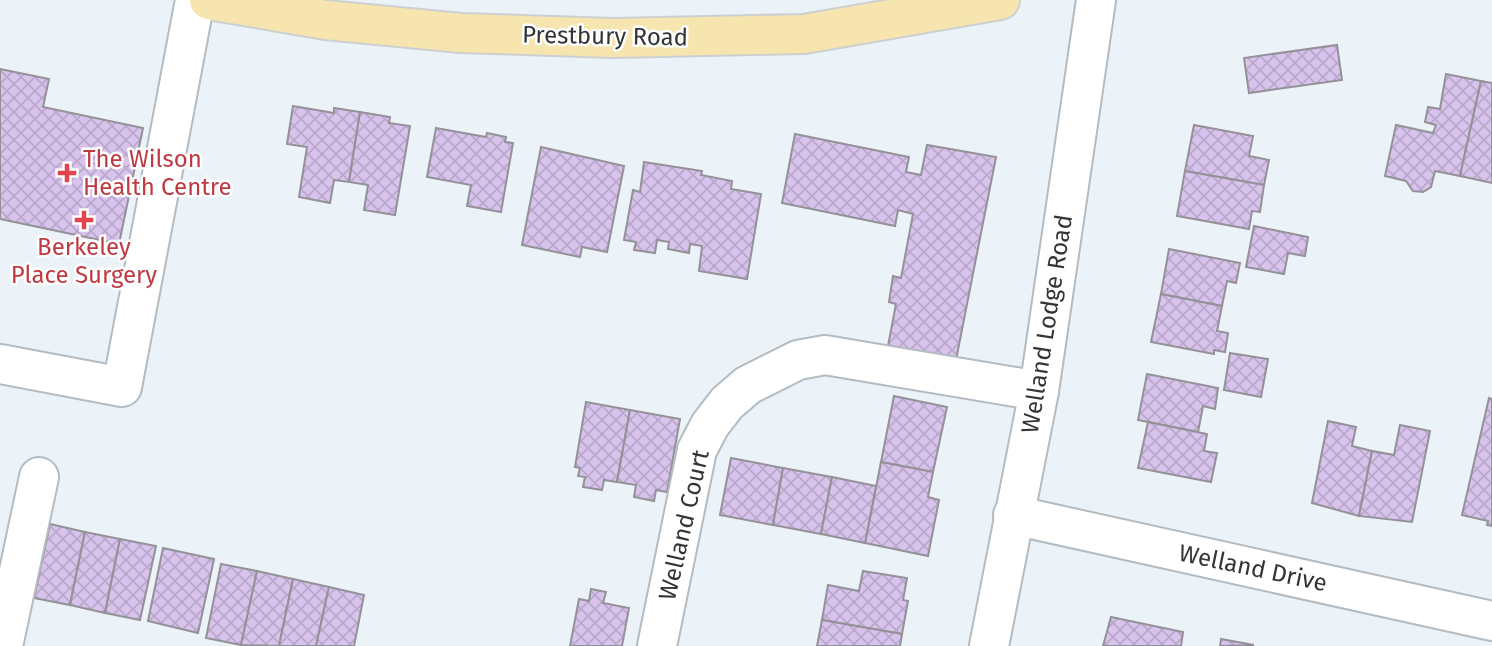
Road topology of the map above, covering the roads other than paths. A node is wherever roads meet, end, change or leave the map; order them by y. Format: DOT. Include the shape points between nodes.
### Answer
graph roads {
  1 [pos="195,0"];
  2 [pos="209,0"];
  3 [pos="1000,0"];
  4 [pos="1096,0"];
  5 [pos="0,363"];
  6 [pos="1039,391"];
  7 [pos="39,477"];
  8 [pos="1013,515"];
  9 [pos="1492,621"];
  10 [pos="2,646"];
  11 [pos="657,646"];
  12 [pos="989,646"];
  1 -- 5 [label="street" via="122,387"];
  2 -- 3 [label="main road, Prestbury Road" via="340,22 461,33 613,38 804,34"];
  4 -- 6 [label="street, Welland Lodge Road"];
  6 -- 8 [label="street, Welland Lodge Road"];
  6 -- 11 [label="street, Welland Court" via="825,355 772,370 748,384 719,414 696,450"];
  7 -- 10 [label="street"];
  8 -- 9 [label="street, Welland Drive"];
  8 -- 12 [label="street, Welland Lodge Road"];
}
